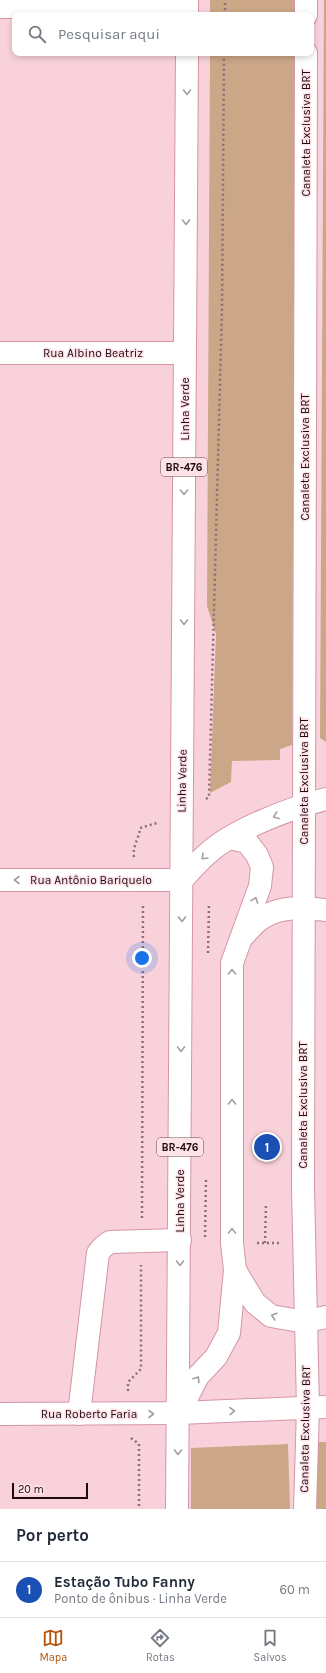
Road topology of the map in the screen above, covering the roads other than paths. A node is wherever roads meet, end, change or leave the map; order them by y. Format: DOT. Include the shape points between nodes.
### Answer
graph roads {
  1 [pos="306,0"];
  2 [pos="0,7"];
  3 [pos="187,7"];
  4 [pos="306,12"];
  5 [pos="187,56"];
  6 [pos="306,56"];
  7 [pos="0,353"];
  8 [pos="185,353"];
  9 [pos="326,799"];
  10 [pos="304,805"];
  11 [pos="230,838"];
  12 [pos="0,880"];
  13 [pos="182,880"];
  14 [pos="303,908"];
  15 [pos="326,910"];
  16 [pos="242,937"];
  17 [pos="180,1240"];
  18 [pos="235,1270"];
  19 [pos="326,1317"];
  20 [pos="305,1322"];
  21 [pos="317,1408"];
  22 [pos="0,1414"];
  23 [pos="79,1414"];
  24 [pos="179,1414"];
  25 [pos="177,1509"];
  26 [pos="304,1509"];
  1 -- 4 [label="main road"];
  2 -- 3 [label="main road"];
  5 -- 8 [label="main road, Linha Verde / BR-476, one-way"];
  6 -- 10 [label="main road, Canaleta Exclusiva BRT"];
  7 -- 8 [label="main road, Rua Albino Beatriz"];
  8 -- 13 [label="main road, Linha Verde / BR-476, one-way"];
  9 -- 10 [label="main road"];
  10 -- 11 [label="main road, one-way" via="267,819"];
  10 -- 14 [label="main road, Canaleta Exclusiva BRT"];
  11 -- 13 [label="main road, one-way" via="208,853"];
  16 -- 11 [label="main road, one-way" via="260,886 262,867 247,842"];
  13 -- 12 [label="main road, Rua Antônio Bariquelo, one-way"];
  13 -- 17 [label="main road, Linha Verde / BR-476, one-way"];
  14 -- 15 [label="main road"];
  14 -- 16 [label="main road" via="279,909 261,918"];
  14 -- 20 [label="main road, Canaleta Exclusiva BRT"];
  18 -- 16 [label="main road, one-way" via="232,1243 232,963"];
  17 -- 23 [label="main road" via="110,1242 98,1253"];
  17 -- 24 [label="main road, Linha Verde / BR-476, one-way"];
  20 -- 18 [label="main road, one-way" via="270,1316 255,1303"];
  24 -- 18 [label="main road, one-way" via="198,1376 216,1357 229,1333"];
  19 -- 20 [label="main road"];
  20 -- 21 [label="main road, Canaleta Exclusiva BRT"];
  24 -- 21 [label="main road, Rua Roberto Faria, one-way"];
  21 -- 26 [label="main road, Canaleta Exclusiva BRT"];
  22 -- 23 [label="main road, Rua Roberto Faria"];
  23 -- 24 [label="main road, Rua Roberto Faria, one-way"];
  24 -- 25 [label="main road, Linha Verde / BR-476, one-way"];
}
